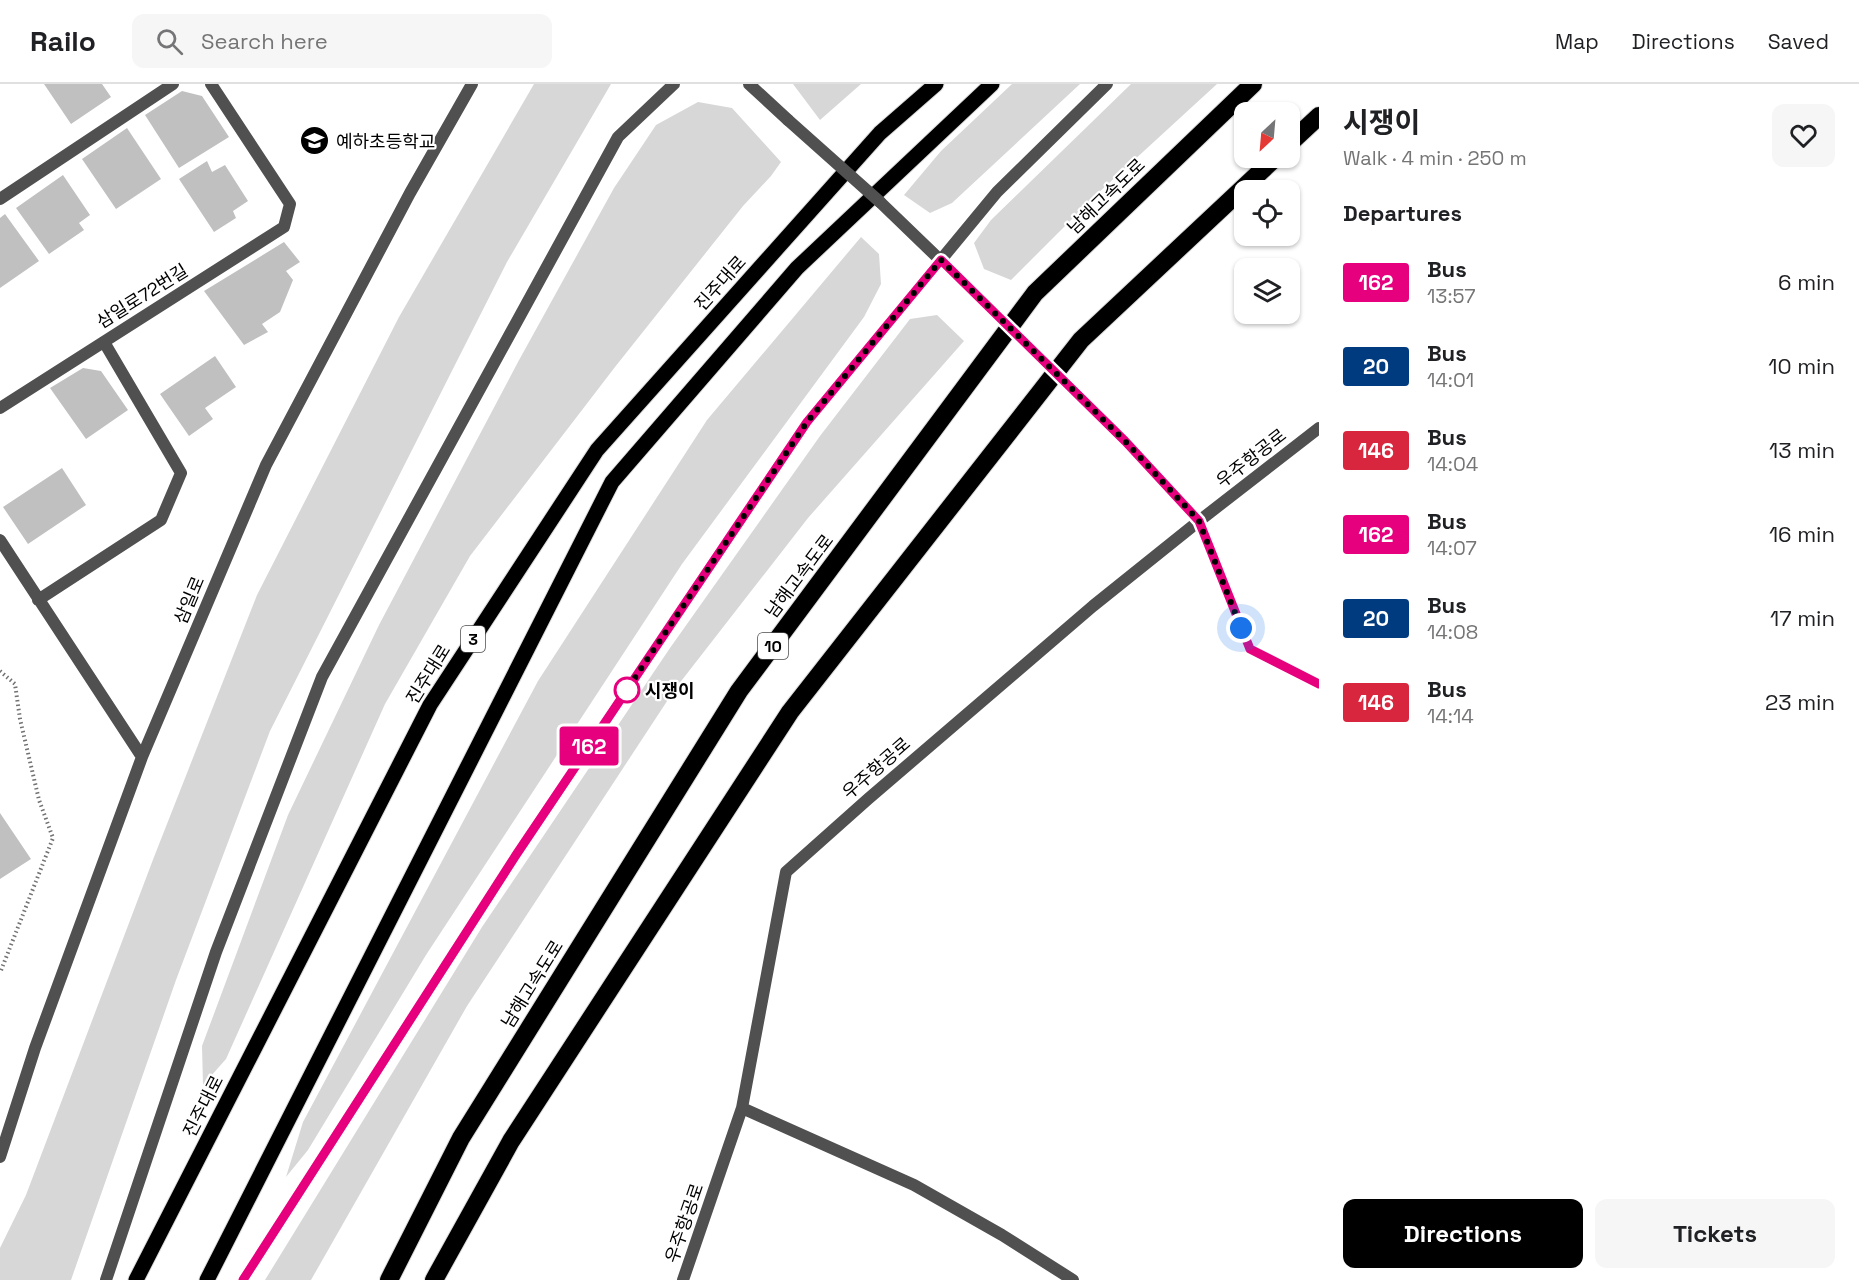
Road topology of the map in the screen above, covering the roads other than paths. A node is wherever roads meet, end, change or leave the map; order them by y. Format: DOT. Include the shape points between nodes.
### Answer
graph roads {
  1 [pos="173,84"];
  2 [pos="211,84"];
  3 [pos="472,84"];
  4 [pos="674,84"];
  5 [pos="749,84"];
  6 [pos="936,84"];
  7 [pos="993,84"];
  8 [pos="1107,84"];
  9 [pos="1253,84"];
  10 [pos="1319,116"];
  11 [pos="1300,134"];
  12 [pos="1264,168"];
  13 [pos="0,199"];
  14 [pos="941,260"];
  15 [pos="104,342"];
  16 [pos="0,408"];
  17 [pos="1319,428"];
  18 [pos="1199,521"];
  19 [pos="0,540"];
  20 [pos="38,600"];
  21 [pos="1319,684"];
  22 [pos="142,758"];
  23 [pos="742,1108"];
  24 [pos="0,1157"];
  25 [pos="106,1280"];
  26 [pos="136,1280"];
  27 [pos="207,1280"];
  28 [pos="243,1280"];
  29 [pos="389,1280"];
  30 [pos="434,1280"];
  31 [pos="683,1280"];
  32 [pos="1073,1280"];
  1 -- 13 [label="street"];
  2 -- 15 [label="street, 삼일로72번길" via="290,204 284,227"];
  3 -- 22 [label="street, 삼일로" via="266,465"];
  4 -- 25 [label="street" via="618,136 322,677 216,952"];
  5 -- 14 [label="street, bridge"];
  6 -- 26 [label="main road, 진주대로 / 3" via="880,133 597,450 430,705"];
  7 -- 27 [label="main road" via="797,268 612,482"];
  8 -- 14 [label="street" via="997,192"];
  9 -- 29 [label="highway, 남해고속도로 / 10" via="1035,293 739,692 461,1138"];
  10 -- 11 [label="highway"];
  12 -- 30 [label="highway" via="1081,340 790,712 511,1141"];
  14 -- 18 [label="street, bridge" via="1125,441"];
  14 -- 28 [label="street" via="807,422 516,855"];
  15 -- 16 [label="street, 삼일로72번길"];
  15 -- 20 [label="street" via="181,473 161,520"];
  17 -- 18 [label="street, 우주항공로"];
  18 -- 21 [label="street" via="1250,649"];
  18 -- 23 [label="street, 우주항공로" via="1084,614 786,872"];
  19 -- 20 [label="street"];
  20 -- 22 [label="street"];
  22 -- 24 [label="street, 삼일로" via="35,1048"];
  23 -- 31 [label="street, 우주항공로"];
  23 -- 32 [label="street" via="914,1185"];
}
